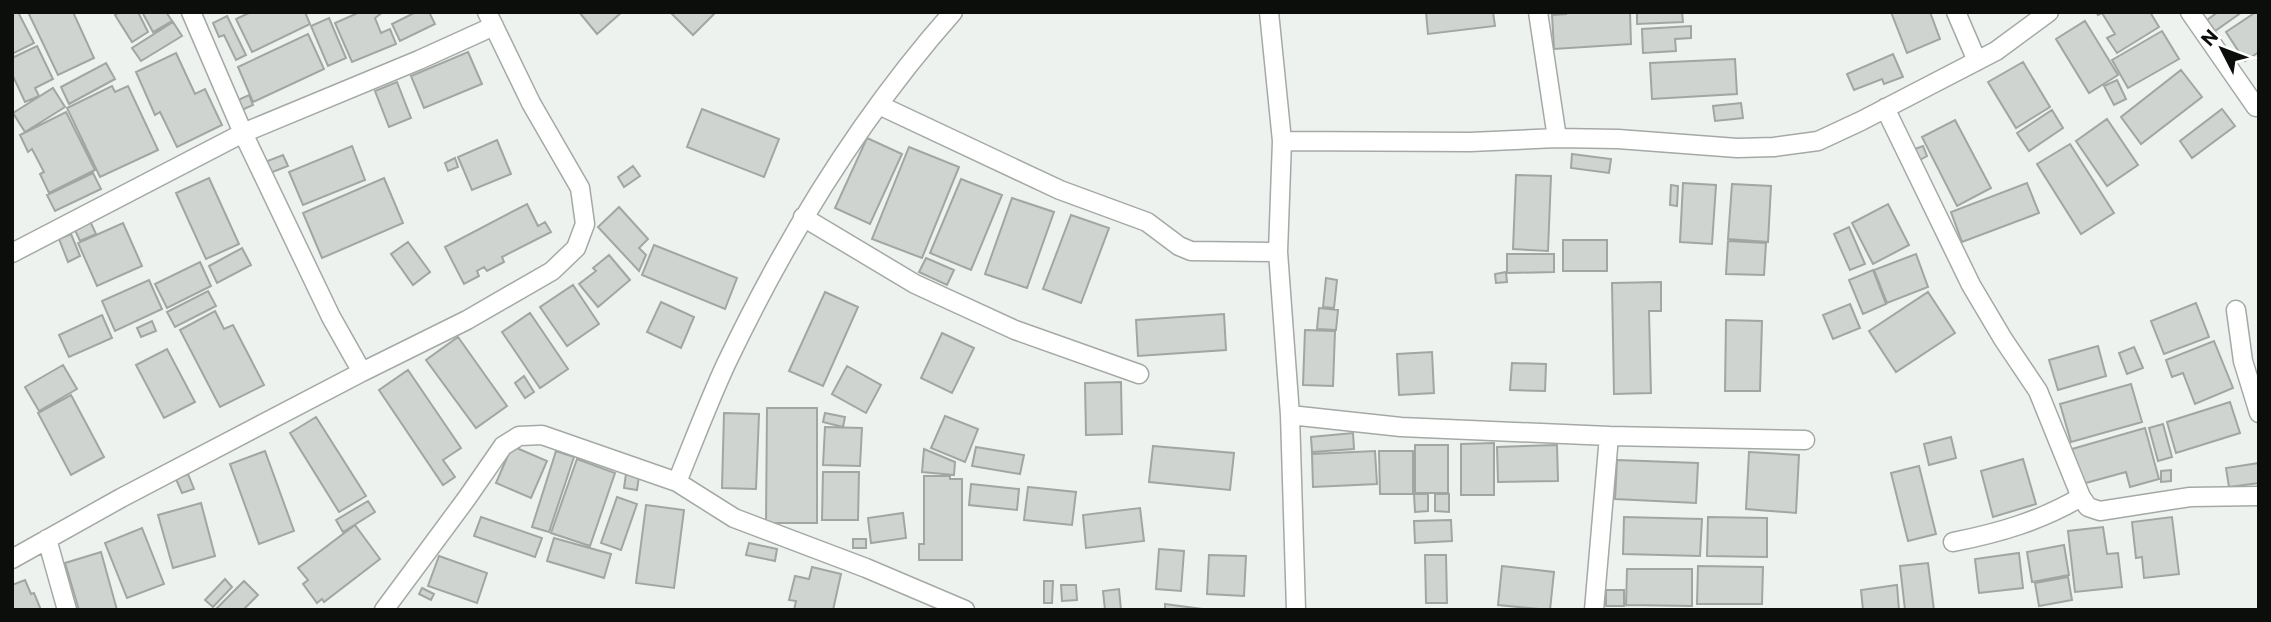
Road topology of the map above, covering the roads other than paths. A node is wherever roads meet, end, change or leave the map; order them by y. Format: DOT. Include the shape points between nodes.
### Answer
graph roads {
  1 [pos="191,12"];
  2 [pos="953,12"];
  3 [pos="1269,12"];
  4 [pos="1538,12"];
  5 [pos="1956,12"];
  6 [pos="2049,12"];
  7 [pos="2190,12"];
  8 [pos="491,19"];
  9 [pos="1977,61"];
  10 [pos="879,106"];
  11 [pos="2256,107"];
  12 [pos="1885,108"];
  13 [pos="243,133"];
  14 [pos="1558,138"];
  15 [pos="1282,141"];
  16 [pos="803,217"];
  17 [pos="1278,252"];
  18 [pos="12,253"];
  19 [pos="2236,310"];
  20 [pos="362,372"];
  21 [pos="1139,374"];
  22 [pos="2259,413"];
  23 [pos="1290,415"];
  24 [pos="1609,436"];
  25 [pos="1805,440"];
  26 [pos="677,482"];
  27 [pos="2259,496"];
  28 [pos="2081,497"];
  29 [pos="47,539"];
  30 [pos="1953,542"];
  31 [pos="12,559"];
  32 [pos="67,610"];
  33 [pos="384,610"];
  34 [pos="965,610"];
  35 [pos="1296,610"];
  36 [pos="1594,610"];
  1 -- 13 [label="street"];
  2 -- 10 [label="street"];
  3 -- 15 [label="street"];
  4 -- 14 [label="street"];
  5 -- 9 [label="street"];
  6 -- 9 [label="street"];
  7 -- 11 [label="street"];
  8 -- 13 [label="street" via="419,60"];
  8 -- 20 [label="street" via="531,103 580,188 585,224 576,248 552,271 520,292"];
  9 -- 12 [label="street"];
  10 -- 16 [label="street"];
  10 -- 17 [label="street" via="1060,190 1147,222 1191,251"];
  12 -- 14 [label="street" via="1818,141 1774,147"];
  12 -- 28 [label="street" via="1971,285 2038,391"];
  13 -- 18 [label="street"];
  13 -- 20 [label="street"];
  14 -- 15 [label="street"];
  15 -- 17 [label="street"];
  16 -- 21 [label="street" via="915,284 1015,330"];
  16 -- 26 [label="street" via="725,366"];
  17 -- 23 [label="street"];
  19 -- 22 [label="street" via="2243,361"];
  20 -- 29 [label="street"];
  23 -- 24 [label="street" via="1401,426"];
  23 -- 35 [label="street"];
  24 -- 25 [label="street"];
  24 -- 36 [label="street"];
  26 -- 33 [label="street" via="542,435 519,436 503,446 489,464"];
  26 -- 34 [label="street" via="734,518"];
  27 -- 28 [label="street" via="2190,497 2100,511 2088,507"];
  28 -- 30 [label="street" via="2054,513 1997,534"];
  29 -- 31 [label="street"];
  29 -- 32 [label="street"];
}
